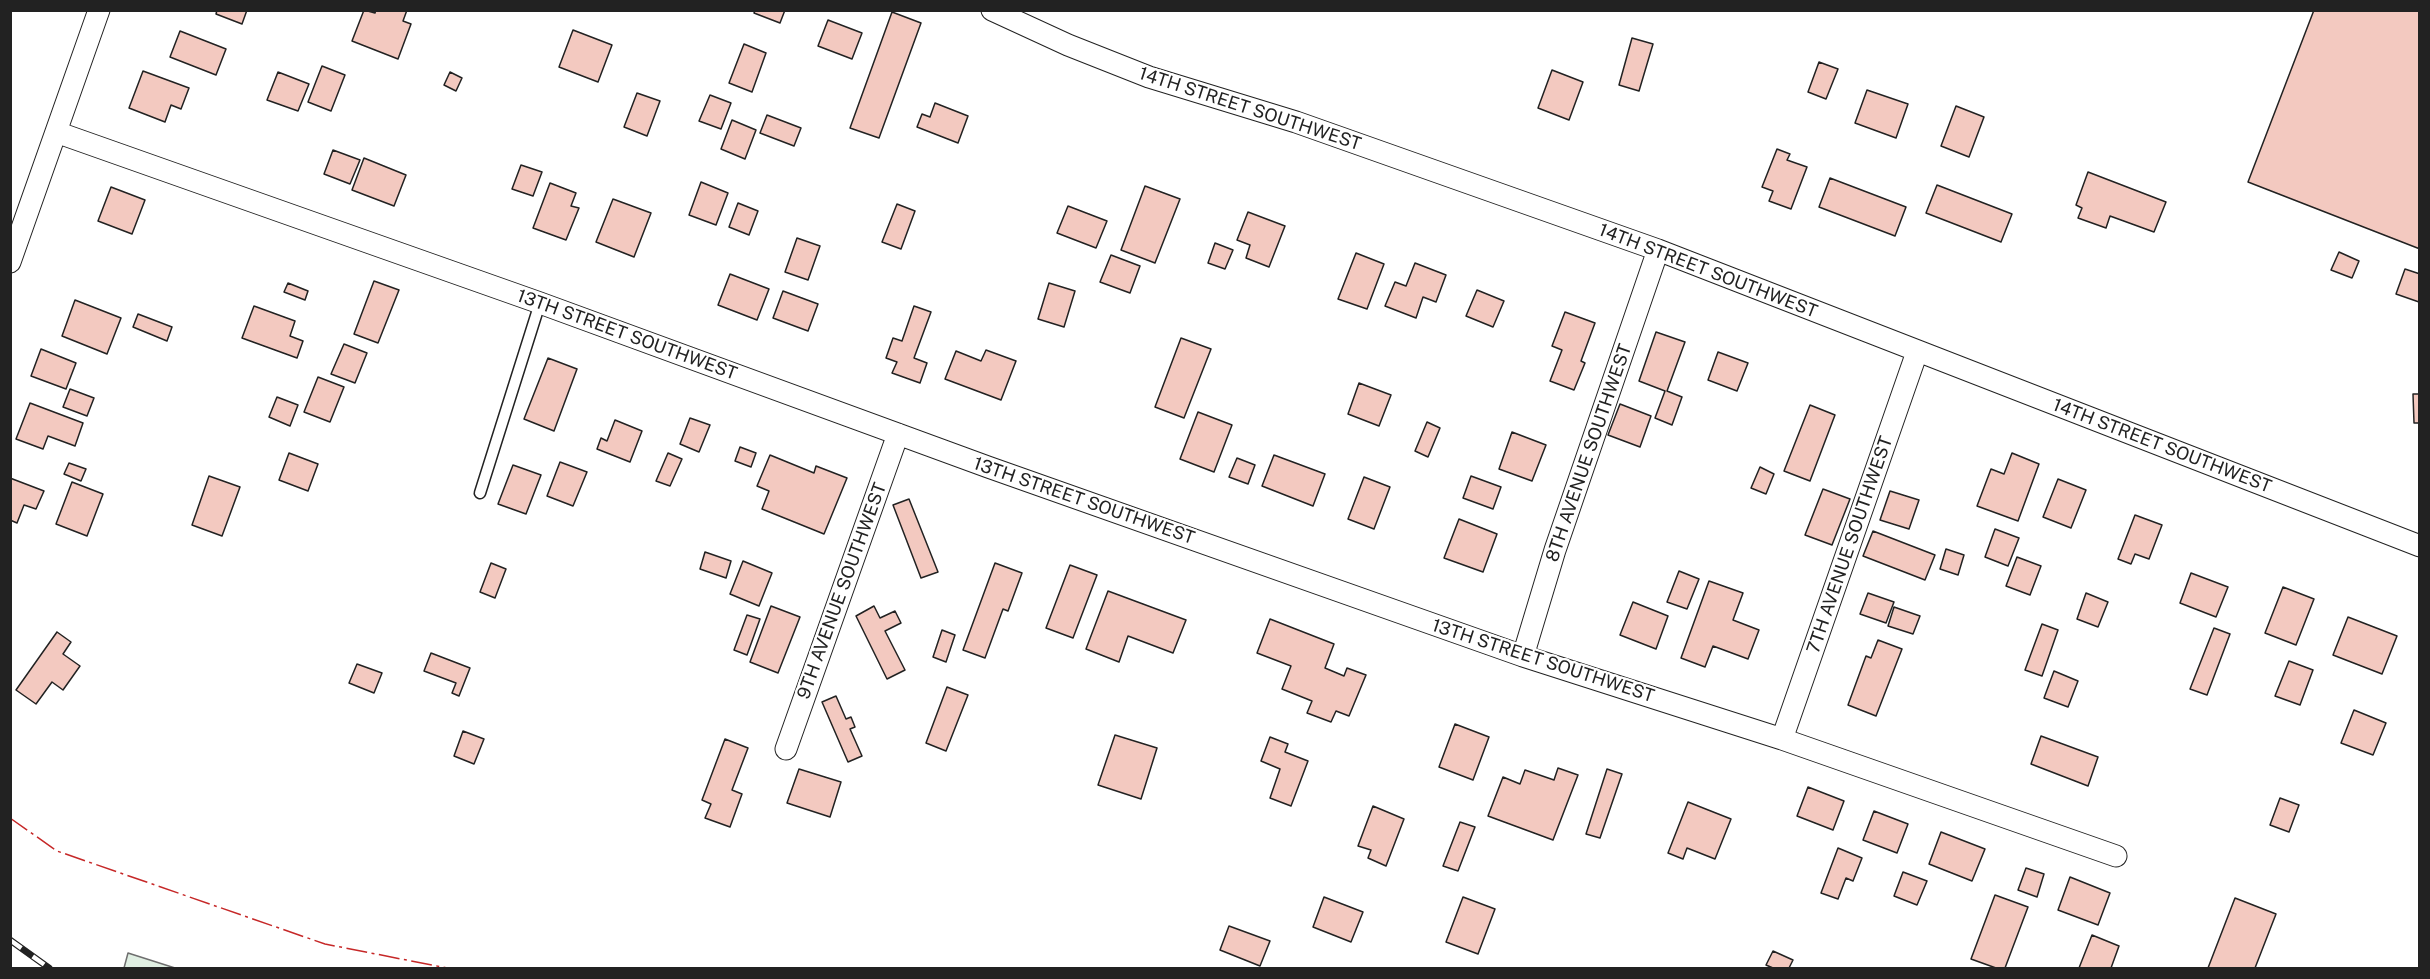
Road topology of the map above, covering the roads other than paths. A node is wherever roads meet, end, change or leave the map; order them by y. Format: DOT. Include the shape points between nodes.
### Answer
graph roads {
  1 [pos="99,10"];
  2 [pos="992,10"];
  3 [pos="56,132"];
  4 [pos="1658,250"];
  5 [pos="10,262"];
  6 [pos="540,303"];
  7 [pos="1917,352"];
  8 [pos="898,434"];
  9 [pos="480,493"];
  10 [pos="2420,546"];
  11 [pos="1523,656"];
  12 [pos="1782,739"];
  13 [pos="786,749"];
  14 [pos="2116,856"];
  1 -- 3 [label="street"];
  2 -- 4 [label="street, 14TH STREET SOUTHWEST" via="1149,76 1296,122"];
  3 -- 5 [label="street"];
  3 -- 6 [label="street, 13TH STREET SOUTHWEST"];
  4 -- 7 [label="street, 14TH STREET SOUTHWEST"];
  4 -- 11 [label="street, 8TH AVENUE SOUTHWEST" via="1558,540"];
  6 -- 8 [label="street, 13TH STREET SOUTHWEST"];
  6 -- 9 [label="lane"];
  7 -- 10 [label="street, 14TH STREET SOUTHWEST"];
  7 -- 12 [label="street, 7TH AVENUE SOUTHWEST"];
  8 -- 11 [label="street, 13TH STREET SOUTHWEST"];
  8 -- 13 [label="street, 9TH AVENUE SOUTHWEST"];
  11 -- 12 [label="street, 13TH STREET SOUTHWEST"];
  12 -- 14 [label="street, 13TH STREET SOUTHWEST"];
}
